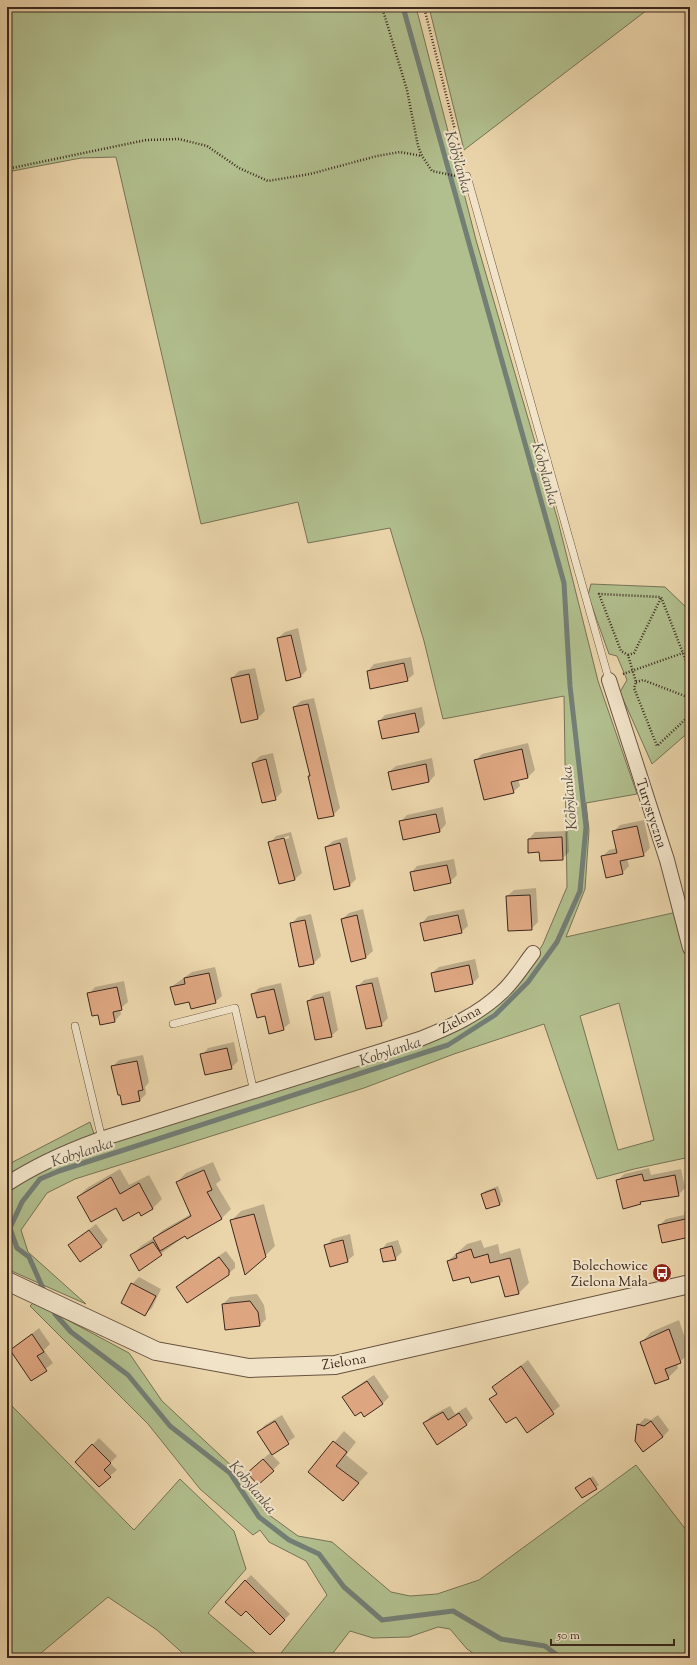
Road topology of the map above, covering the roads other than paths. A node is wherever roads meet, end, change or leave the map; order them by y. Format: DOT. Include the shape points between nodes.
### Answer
graph roads {
  1 [pos="464,176"];
  2 [pos="610,680"];
  3 [pos="690,948"];
  4 [pos="533,953"];
  5 [pos="172,1024"];
  6 [pos="75,1026"];
  7 [pos="254,1092"];
  8 [pos="102,1139"];
  9 [pos="7,1184"];
  10 [pos="7,1280"];
  11 [pos="690,1284"];
  1 -- 2 [label="lane"];
  2 -- 3 [label="street, Turystyczna" via="667,860"];
  4 -- 7 [label="street, Zielona" via="503,991 481,1010 453,1026"];
  5 -- 7 [label="lane" via="235,1008"];
  6 -- 8 [label="lane"];
  7 -- 8 [label="street, Zielona"];
  8 -- 9 [label="street, Zielona" via="57,1155"];
  10 -- 11 [label="street, Zielona" via="156,1351 249,1368 334,1365"];
}
